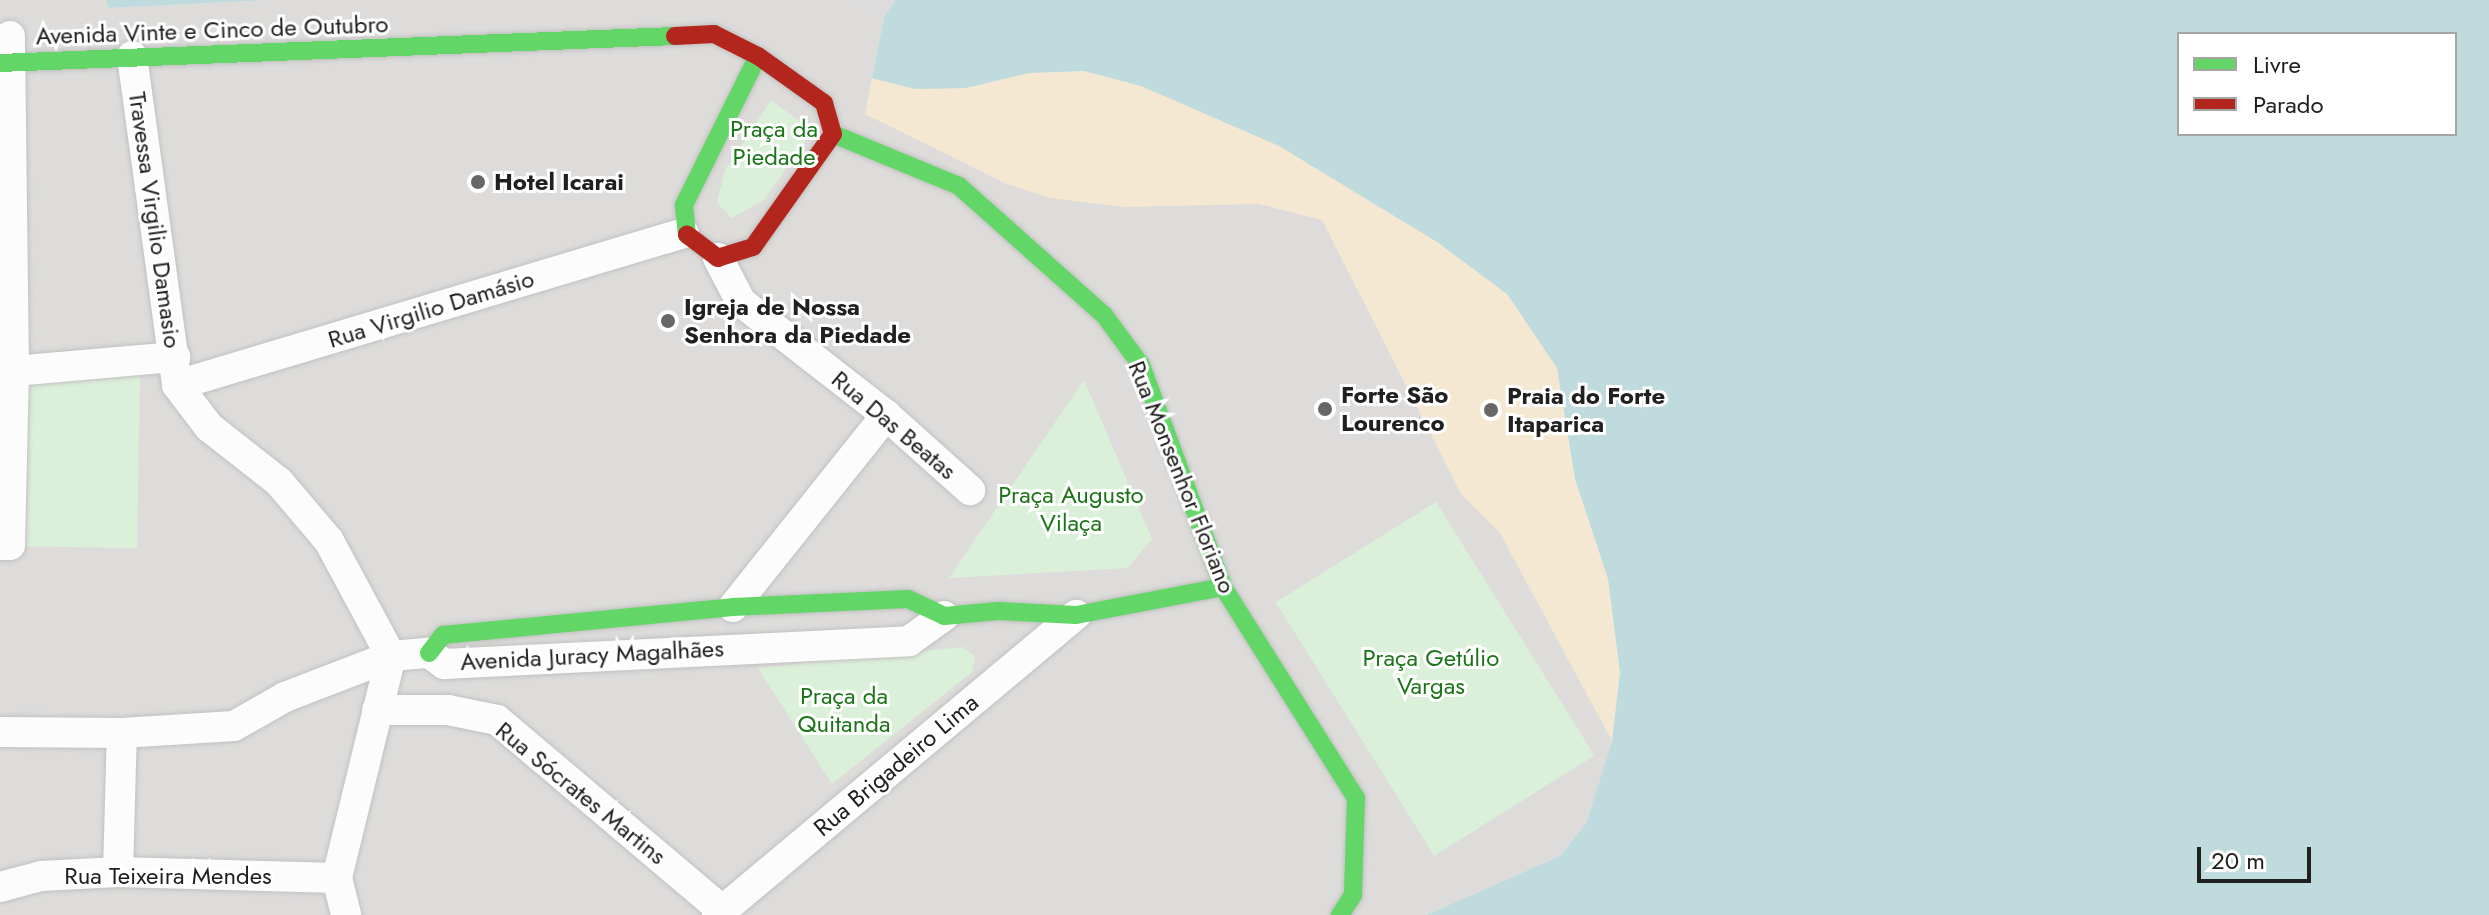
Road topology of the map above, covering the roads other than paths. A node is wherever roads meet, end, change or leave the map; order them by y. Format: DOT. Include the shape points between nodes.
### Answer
graph roads {
  1 [pos="7,54"];
  2 [pos="132,56"];
  3 [pos="758,56"];
  4 [pos="833,134"];
  5 [pos="684,233"];
  6 [pos="718,258"];
  7 [pos="6,298"];
  8 [pos="14,371"];
  9 [pos="176,371"];
  10 [pos="886,415"];
  11 [pos="970,490"];
  12 [pos="0,545"];
  13 [pos="1223,587"];
  14 [pos="744,607"];
  15 [pos="1076,615"];
  16 [pos="944,616"];
  17 [pos="758,646"];
  18 [pos="429,653"];
  19 [pos="391,656"];
  20 [pos="377,710"];
  21 [pos="0,732"];
  22 [pos="122,733"];
  23 [pos="118,872"];
  24 [pos="337,878"];
  25 [pos="0,887"];
  26 [pos="732,909"];
  27 [pos="346,915"];
  28 [pos="1340,915"];
  1 -- 2 [label="street, Avenida Vinte e Cinco de Outubro"];
  1 -- 7 [label="street"];
  2 -- 3 [label="street, Avenida Vinte e Cinco de Outubro" via="714,34"];
  2 -- 9 [label="street, Travessa Virgilio Damasio"];
  3 -- 4 [label="street" via="824,103"];
  3 -- 5 [label="street" via="684,205"];
  4 -- 6 [label="street" via="753,247"];
  4 -- 13 [label="street, Rua Monsenhor Floriano" via="959,186 1104,315 1141,365"];
  5 -- 6 [label="street"];
  5 -- 9 [label="street, Rua Virgilio Damásio"];
  6 -- 10 [label="street, Rua Das Beatas" via="741,302"];
  7 -- 8 [label="street"];
  8 -- 9 [label="street, Rua Virgilio Damásio"];
  8 -- 12 [label="street" via="10,545"];
  9 -- 19 [label="street" via="209,427 279,482 329,541"];
  10 -- 11 [label="street, Rua Das Beatas"];
  10 -- 14 [label="street"];
  13 -- 15 [label="street"];
  13 -- 28 [label="street, Rua Monsenhor Floriano" via="1356,798 1353,895"];
  14 -- 16 [label="street, Avenida Juracy Magalhães" via="908,599"];
  14 -- 17 [label="street"];
  14 -- 18 [label="street, Avenida Juracy Magalhães" via="443,635"];
  15 -- 16 [label="street" via="998,611"];
  15 -- 26 [label="street, Rua Brigadeiro Lima"];
  16 -- 17 [label="street, Avenida Juracy Magalhães" via="909,641"];
  17 -- 18 [label="street, Avenida Juracy Magalhães" via="444,664"];
  18 -- 19 [label="street"];
  19 -- 20 [label="street"];
  19 -- 22 [label="street" via="285,697 234,726"];
  20 -- 24 [label="street"];
  20 -- 26 [label="street, Rua Sócrates Martins" via="448,710 497,720"];
  21 -- 22 [label="street"];
  22 -- 23 [label="street"];
  23 -- 24 [label="street, Rua Teixeira Mendes"];
  23 -- 25 [label="street, Rua Teixeira Mendes" via="41,876"];
  24 -- 27 [label="street"];
}
